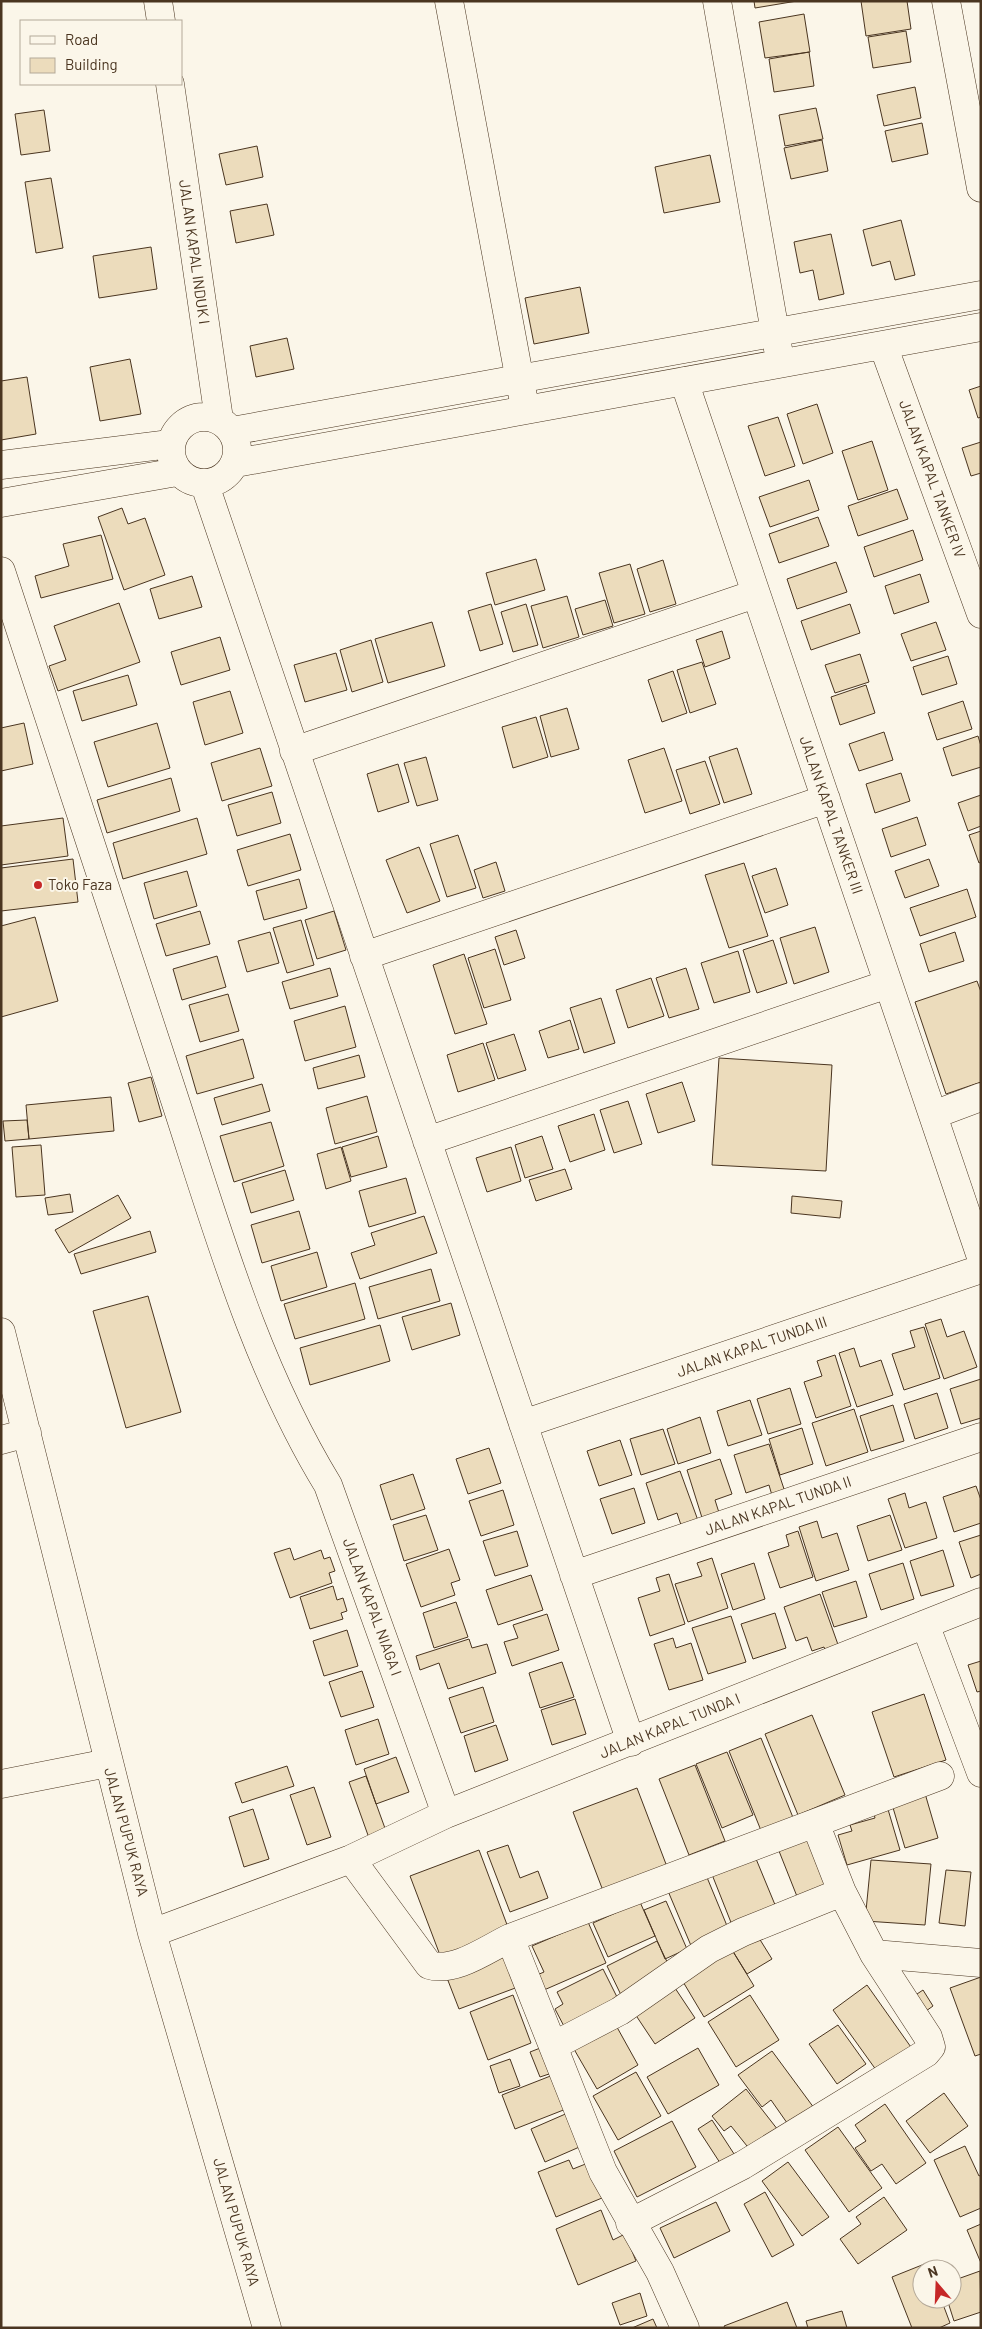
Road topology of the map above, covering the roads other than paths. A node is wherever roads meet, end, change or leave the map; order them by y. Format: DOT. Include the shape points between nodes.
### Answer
graph roads {
  1 [pos="158,1"];
  2 [pos="449,1"];
  3 [pos="717,1"];
  4 [pos="946,1"];
  5 [pos="161,20"];
  6 [pos="170,85"];
  7 [pos="981,188"];
  8 [pos="981,295"];
  9 [pos="981,327"];
  10 [pos="775,333"];
  11 [pos="883,345"];
  12 [pos="780,364"];
  13 [pos="519,379"];
  14 [pos="684,381"];
  15 [pos="525,410"];
  16 [pos="225,425"];
  17 [pos="170,444"];
  18 [pos="236,463"];
  19 [pos="1,465"];
  20 [pos="177,472"];
  21 [pos="205,485"];
  22 [pos="1,503"];
  23 [pos="1,571"];
  24 [pos="755,594"];
  25 [pos="981,614"];
  26 [pos="294,751"];
  27 [pos="826,800"];
  28 [pos="364,956"];
  29 [pos="888,984"];
  30 [pos="981,1096"];
  31 [pos="932,1115"];
  32 [pos="427,1141"];
  33 [pos="980,1256"];
  34 [pos="1,1332"];
  35 [pos="523,1424"];
  36 [pos="14,1436"];
  37 [pos="981,1436"];
  38 [pos="574,1575"];
  39 [pos="981,1602"];
  40 [pos="924,1624"];
  41 [pos="631,1742"];
  42 [pos="108,1763"];
  43 [pos="981,1773"];
  44 [pos="940,1776"];
  45 [pos="1,1784"];
  46 [pos="446,1814"];
  47 [pos="815,1823"];
  48 [pos="356,1857"];
  49 [pos="842,1892"];
  50 [pos="152,1933"];
  51 [pos="510,1938"];
  52 [pos="874,1954"];
  53 [pos="981,1963"];
  54 [pos="553,2046"];
  55 [pos="630,2222"];
  56 [pos="267,2328"];
  57 [pos="685,2328"];
  1 -- 5 [label="street"];
  2 -- 13 [label="street"];
  3 -- 10 [label="street"];
  4 -- 7 [label="street"];
  6 -- 16 [label="street, JALAN KAPAL INDUK I"];
  8 -- 10 [label="street"];
  9 -- 11 [label="street"];
  10 -- 12 [label="street"];
  10 -- 13 [label="street"];
  11 -- 12 [label="street"];
  11 -- 25 [label="street, JALAN KAPAL TANKER IV"];
  12 -- 14 [label="street"];
  13 -- 15 [label="street"];
  13 -- 16 [label="street"];
  14 -- 15 [label="street"];
  14 -- 24 [label="street, JALAN KAPAL TANKER III"];
  15 -- 18 [label="street"];
  16 -- 17 [label="street" via="204,416 188,420 177,430"];
  16 -- 18 [label="street"];
  17 -- 19 [label="street"];
  17 -- 20 [label="street"];
  18 -- 21 [label="street" via="224,479"];
  20 -- 21 [label="street" via="189,482"];
  20 -- 22 [label="street"];
  21 -- 26 [label="street"];
  23 -- 46 [label="street, JALAN KAPAL NIAGA I" via="227,1259 284,1407 328,1486"];
  24 -- 26 [label="street"];
  24 -- 27 [label="street, JALAN KAPAL TANKER III"];
  26 -- 28 [label="street"];
  27 -- 28 [label="street"];
  27 -- 29 [label="street, JALAN KAPAL TANKER III"];
  28 -- 32 [label="street"];
  29 -- 31 [label="street, JALAN KAPAL TANKER III"];
  29 -- 32 [label="street"];
  30 -- 31 [label="street"];
  31 -- 33 [label="street, JALAN KAPAL TANKER III"];
  32 -- 35 [label="street"];
  33 -- 35 [label="street, JALAN KAPAL TUNDA III"];
  34 -- 36 [label="street, JALAN PUPUK RAYA"];
  35 -- 38 [label="street"];
  36 -- 42 [label="street, JALAN PUPUK RAYA"];
  37 -- 38 [label="street, JALAN KAPAL TUNDA II"];
  38 -- 41 [label="street"];
  39 -- 40 [label="street, JALAN KAPAL TUNDA I"];
  40 -- 41 [label="street, JALAN KAPAL TUNDA I"];
  40 -- 43 [label="street"];
  41 -- 46 [label="street, JALAN KAPAL TUNDA I"];
  42 -- 45 [label="street"];
  42 -- 50 [label="street, JALAN PUPUK RAYA"];
  44 -- 47 [label="street"];
  46 -- 48 [label="street, JALAN KAPAL TUNDA I"];
  47 -- 49 [label="street"];
  47 -- 51 [label="street"];
  48 -- 50 [label="street, JALAN KAPAL TUNDA I"];
  48 -- 51 [label="street" via="430,1966 438,1968 458,1964"];
  49 -- 52 [label="street"];
  49 -- 54 [label="street" via="709,1949 620,2011"];
  50 -- 56 [label="street, JALAN PUPUK RAYA"];
  51 -- 54 [label="street"];
  52 -- 53 [label="street"];
  52 -- 55 [label="street" via="928,2037 931,2047 926,2053 742,2165"];
  54 -- 55 [label="street" via="603,2172"];
  55 -- 57 [label="street" via="660,2272"];
}
